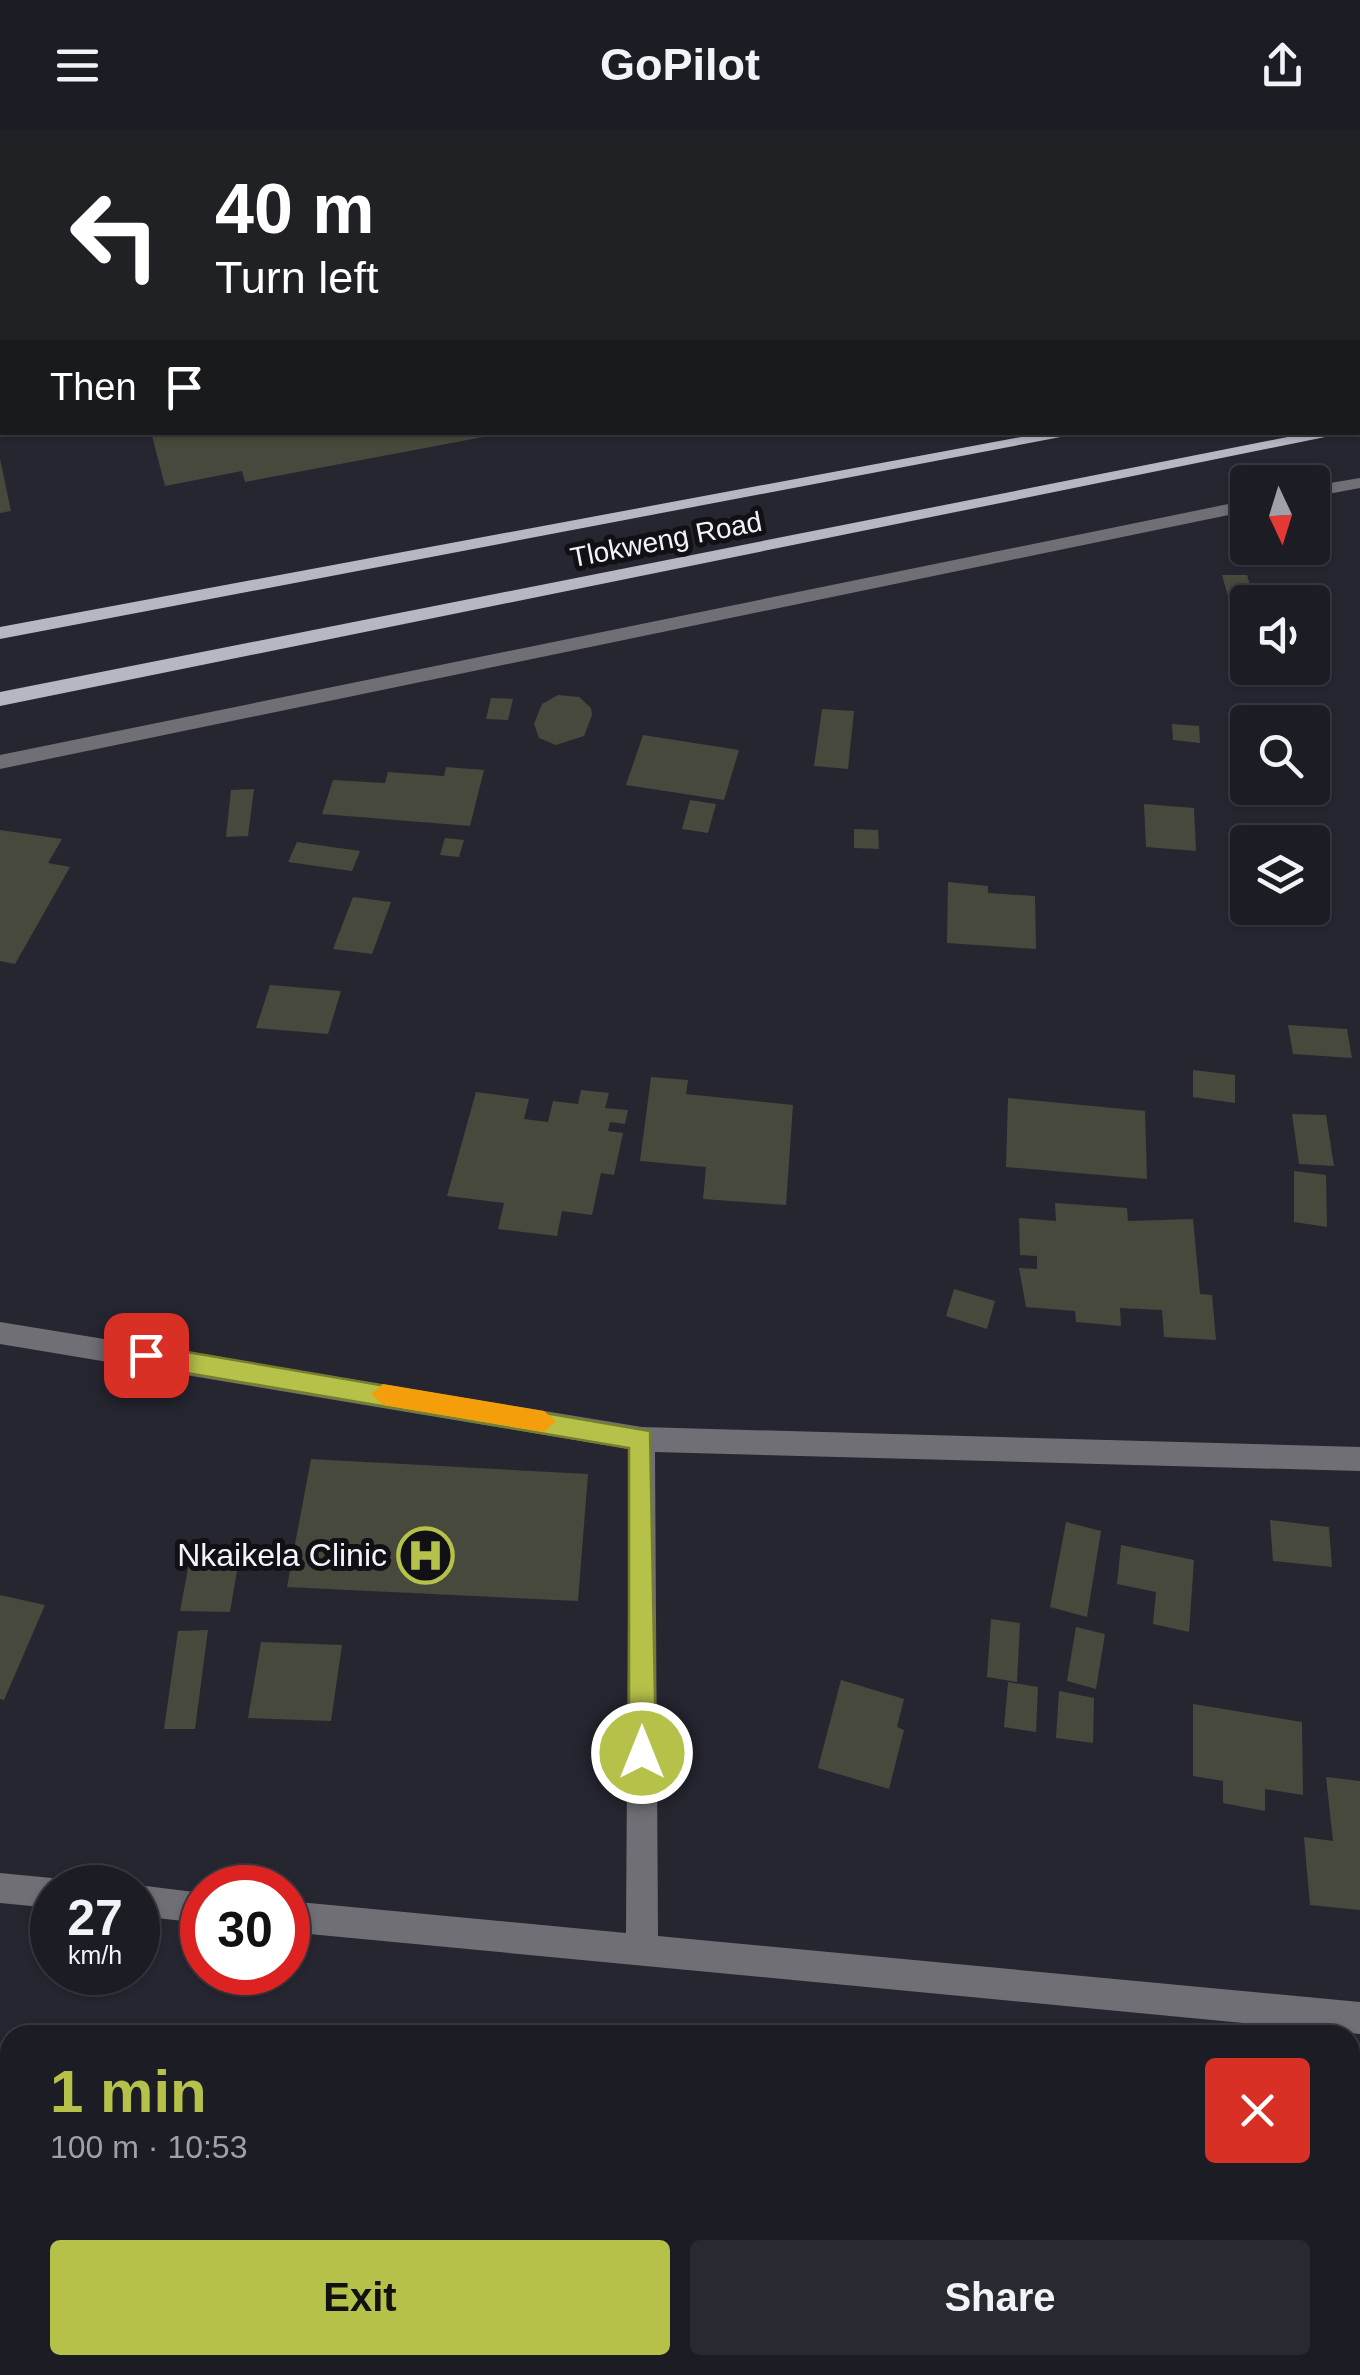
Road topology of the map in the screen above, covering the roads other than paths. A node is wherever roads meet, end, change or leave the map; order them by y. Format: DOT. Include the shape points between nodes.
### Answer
graph roads {
  1 [pos="1063,435"];
  2 [pos="1327,435"];
  3 [pos="1360,483"];
  4 [pos="1330,489"];
  5 [pos="1230,509"];
  6 [pos="0,634"];
  7 [pos="0,699"];
  8 [pos="0,762"];
  9 [pos="0,1333"];
  10 [pos="642,1439"];
  11 [pos="1360,1459"];
  12 [pos="0,1888"];
  13 [pos="30,1891"];
  14 [pos="310,1918"];
  15 [pos="642,1952"];
  16 [pos="1360,2018"];
  1 -- 6 [label="main road, Tlokweng Road"];
  2 -- 7 [label="main road, Tlokweng Road"];
  3 -- 4 [label="street"];
  5 -- 8 [label="street"];
  9 -- 10 [label="street"];
  10 -- 11 [label="street"];
  10 -- 15 [label="street"];
  12 -- 13 [label="street"];
  14 -- 15 [label="street"];
  15 -- 16 [label="street"];
}
